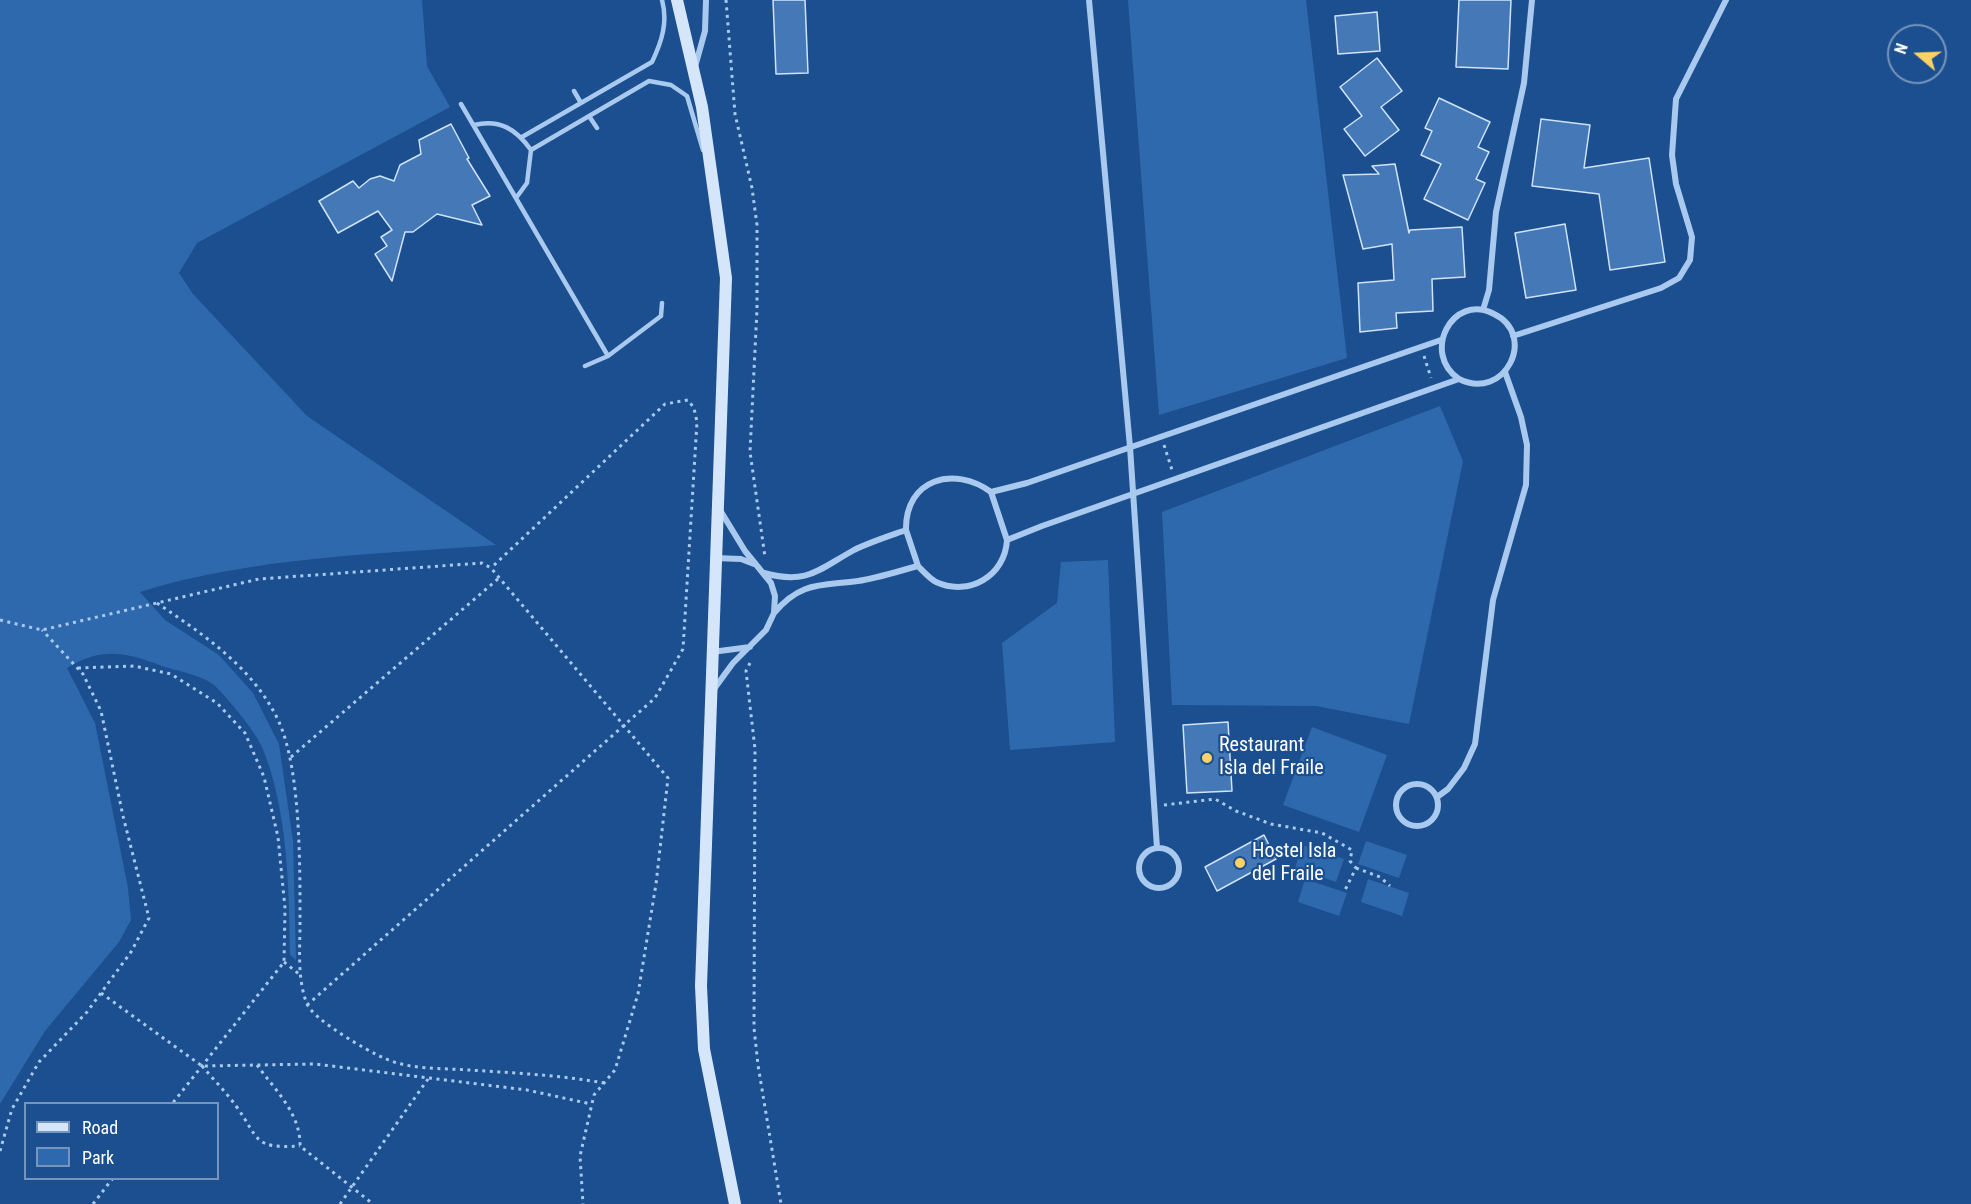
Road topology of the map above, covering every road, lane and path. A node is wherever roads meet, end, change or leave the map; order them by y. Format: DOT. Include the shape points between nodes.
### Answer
graph roads {
  1 [pos="662,0"];
  2 [pos="677,0"];
  3 [pos="706,0"];
  4 [pos="726,0"];
  5 [pos="1089,0"];
  6 [pos="1532,0"];
  7 [pos="1726,0"];
  8 [pos="694,71"];
  9 [pos="574,92"];
  10 [pos="581,103"];
  11 [pos="461,104"];
  12 [pos="589,116"];
  13 [pos="474,125"];
  14 [pos="597,128"];
  15 [pos="522,137"];
  16 [pos="531,150"];
  17 [pos="711,168"];
  18 [pos="516,198"];
  19 [pos="662,303"];
  20 [pos="1483,310"];
  21 [pos="1513,336"];
  22 [pos="1441,340"];
  23 [pos="1422,347"];
  24 [pos="608,356"];
  25 [pos="585,366"];
  26 [pos="1505,372"];
  27 [pos="1459,379"];
  28 [pos="1434,388"];
  29 [pos="1161,436"];
  30 [pos="1130,447"];
  31 [pos="1175,480"];
  32 [pos="991,492"];
  33 [pos="1134,495"];
  34 [pos="716,504"];
  35 [pos="906,530"];
  36 [pos="1008,540"];
  37 [pos="714,558"];
  38 [pos="755,564"];
  39 [pos="918,566"];
  40 [pos="491,568"];
  41 [pos="764,573"];
  42 [pos="499,578"];
  43 [pos="780,578"];
  44 [pos="157,603"];
  45 [pos="774,613"];
  46 [pos="0,620"];
  47 [pos="42,630"];
  48 [pos="751,647"];
  49 [pos="712,652"];
  50 [pos="753,656"];
  51 [pos="78,668"];
  52 [pos="712,692"];
  53 [pos="625,726"];
  54 [pos="291,757"];
  55 [pos="1437,797"];
  56 [pos="1154,806"];
  57 [pos="1157,848"];
  58 [pos="1356,868"];
  59 [pos="1390,886"];
  60 [pos="1344,892"];
  61 [pos="284,962"];
  62 [pos="300,975"];
  63 [pos="100,993"];
  64 [pos="308,1005"];
  65 [pos="257,1065"];
  66 [pos="202,1066"];
  67 [pos="428,1079"];
  68 [pos="603,1083"];
  69 [pos="174,1102"];
  70 [pos="591,1104"];
  71 [pos="300,1146"];
  72 [pos="0,1151"];
  73 [pos="112,1180"];
  74 [pos="352,1188"];
  75 [pos="93,1204"];
  76 [pos="340,1204"];
  77 [pos="373,1204"];
  78 [pos="583,1204"];
  79 [pos="735,1204"];
  80 [pos="781,1204"];
  1 -- 10 [label="lane" via="666,14 661,43 652,62"];
  2 -- 8 [label="main road"];
  3 -- 8 [label="street" via="705,30"];
  4 -- 43 [label="path" via="735,114 757,225 750,452 764,555"];
  5 -- 30 [label="street"];
  6 -- 20 [label="street" via="1524,83 1496,212 1489,290"];
  7 -- 21 [label="street" via="1676,99 1672,155 1692,237 1690,260 1679,278 1661,288"];
  8 -- 17 [label="main road"];
  9 -- 10 [label="lane"];
  10 -- 15 [label="lane"];
  11 -- 13 [label="lane"];
  12 -- 14 [label="lane"];
  12 -- 16 [label="lane"];
  12 -- 17 [label="lane" via="649,81 671,85 687,96 697,137"];
  13 -- 15 [label="lane" via="505,125"];
  13 -- 18 [label="lane"];
  15 -- 16 [label="lane"];
  16 -- 18 [label="lane" via="527,183"];
  17 -- 34 [label="main road" via="726,278"];
  18 -- 24 [label="lane"];
  19 -- 24 [label="lane" via="661,316"];
  20 -- 21 [label="street" via="1502,319"];
  20 -- 22 [label="street" via="1458,315 1446,327"];
  21 -- 26 [label="street" via="1513,358"];
  22 -- 23 [label="street"];
  22 -- 27 [label="street" via="1443,362"];
  23 -- 28 [label="path"];
  23 -- 29 [label="street"];
  24 -- 25 [label="lane"];
  26 -- 27 [label="street" via="1482,384"];
  26 -- 55 [label="street" via="1527,445 1526,484 1493,600 1475,744 1464,768"];
  27 -- 28 [label="street"];
  28 -- 31 [label="street"];
  29 -- 30 [label="street"];
  29 -- 31 [label="path"];
  30 -- 32 [label="street"];
  30 -- 33 [label="street"];
  31 -- 33 [label="street"];
  32 -- 35 [label="street" via="964,478 936,481 921,489 911,501"];
  32 -- 36 [label="street"];
  33 -- 36 [label="street"];
  33 -- 56 [label="street"];
  34 -- 37 [label="main road"];
  34 -- 38 [label="street"];
  35 -- 39 [label="street"];
  35 -- 43 [label="street" via="856,549 813,574"];
  36 -- 39 [label="street" via="995,573 979,583 956,588 934,581"];
  37 -- 38 [label="street"];
  37 -- 49 [label="main road"];
  38 -- 41 [label="street"];
  39 -- 45 [label="street" via="860,581 819,583 798,591"];
  40 -- 42 [label="path"];
  40 -- 44 [label="path" via="482,563 259,579"];
  40 -- 53 [label="path" via="665,404 688,400 697,422 683,649 655,698"];
  41 -- 43 [label="street"];
  41 -- 45 [label="street" via="775,596"];
  42 -- 53 [label="path"];
  42 -- 54 [label="path"];
  44 -- 47 [label="path"];
  44 -- 54 [label="path" via="211,639 254,681 279,721"];
  45 -- 48 [label="street"];
  46 -- 47 [label="path"];
  47 -- 51 [label="path"];
  48 -- 49 [label="street"];
  48 -- 52 [label="street" via="733,663"];
  49 -- 52 [label="main road"];
  50 -- 80 [label="path" via="746,670 755,748 754,1028"];
  51 -- 61 [label="path" via="134,666 171,674 217,703 245,733 264,777 278,837 285,908"];
  51 -- 63 [label="path" via="101,711 149,918"];
  52 -- 79 [label="main road" via="701,986 705,1048"];
  53 -- 64 [label="path"];
  53 -- 68 [label="path" via="668,778 638,994 615,1070"];
  54 -- 62 [label="path"];
  55 -- 55 [label="street" via="1425,785 1410,785 1398,798 1398,815 1411,826 1425,825 1438,812"];
  56 -- 57 [label="street"];
  56 -- 58 [label="path" via="1215,799 1271,824 1322,833 1352,850 1350,861"];
  57 -- 57 [label="street" via="1142,857 1140,871 1146,883 1164,888 1174,882 1180,868 1171,851"];
  58 -- 59 [label="path" via="1380,877"];
  58 -- 60 [label="path"];
  61 -- 62 [label="path"];
  61 -- 66 [label="path"];
  62 -- 64 [label="path"];
  63 -- 66 [label="path"];
  63 -- 72 [label="path" via="39,1062 12,1109"];
  64 -- 68 [label="path" via="319,1018 384,1059 416,1066 562,1076"];
  65 -- 66 [label="path"];
  65 -- 67 [label="path" via="315,1064"];
  65 -- 71 [label="path" via="290,1108 300,1133"];
  66 -- 69 [label="path"];
  66 -- 71 [label="path" via="237,1107 258,1140 274,1148"];
  67 -- 70 [label="path" via="527,1090"];
  67 -- 74 [label="path"];
  68 -- 70 [label="path"];
  70 -- 78 [label="path" via="579,1156"];
  71 -- 74 [label="path"];
  73 -- 75 [label="path"];
  74 -- 76 [label="path"];
  74 -- 77 [label="path"];
}
